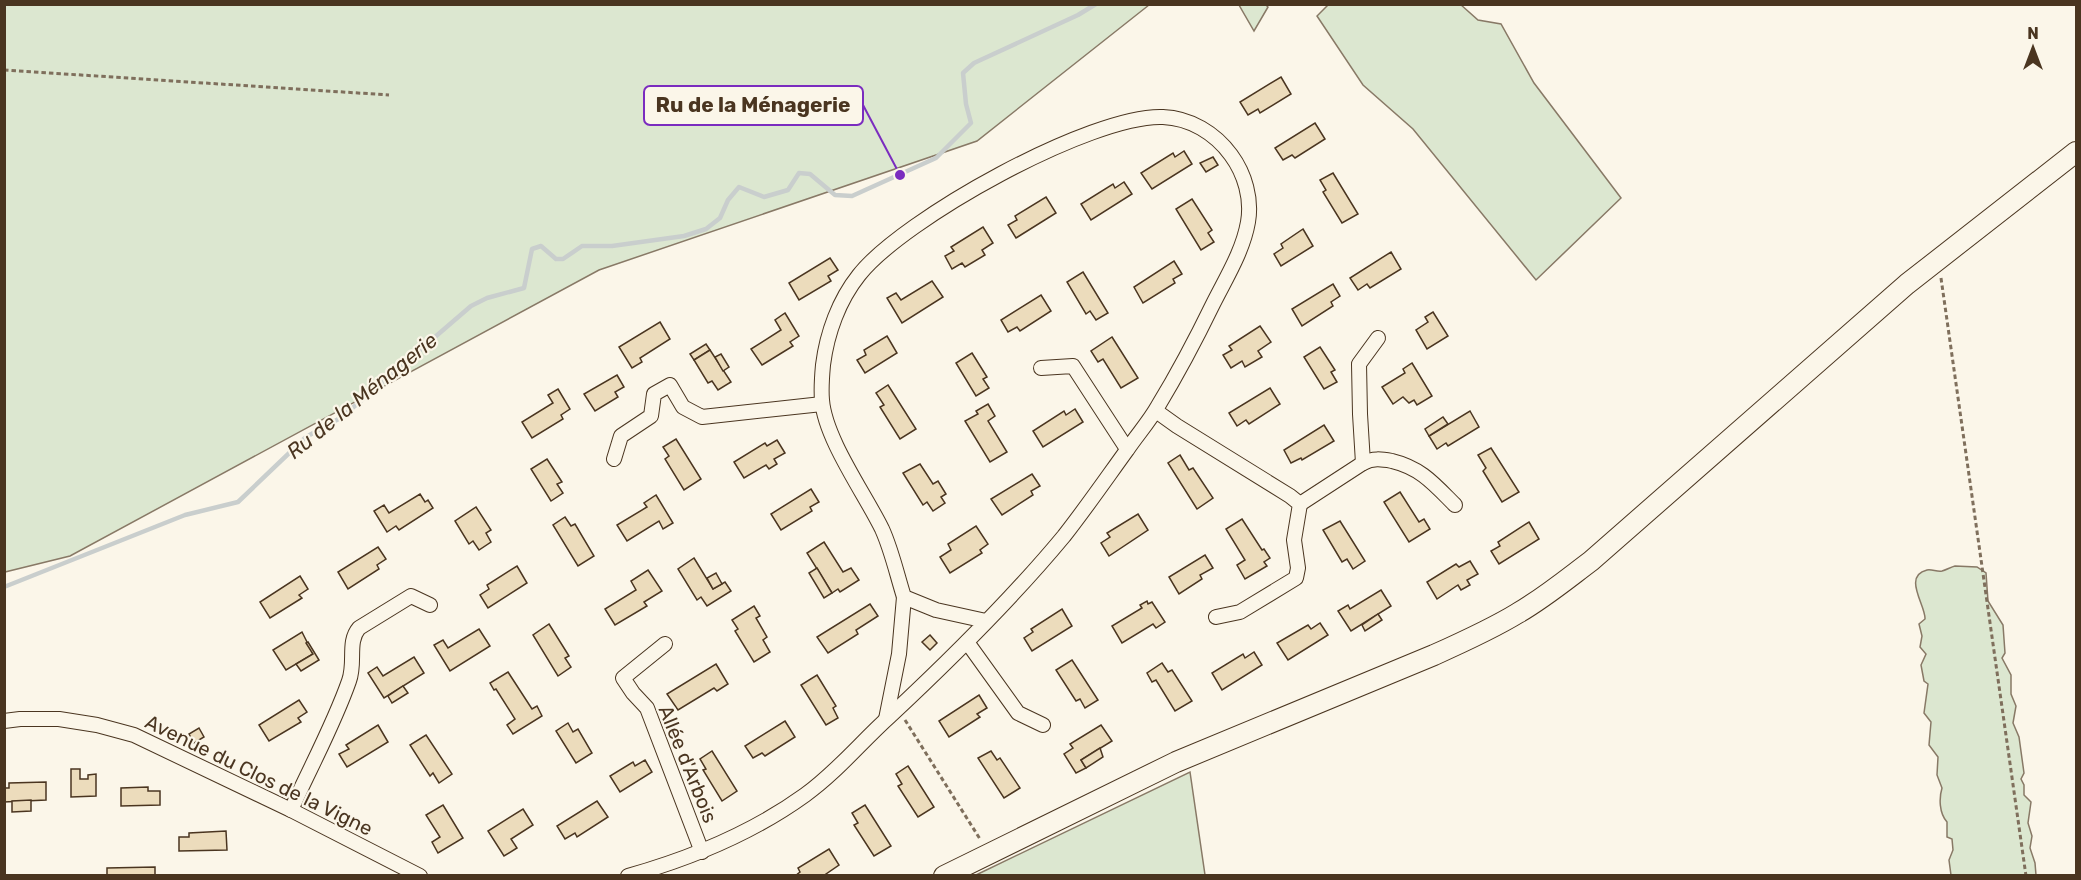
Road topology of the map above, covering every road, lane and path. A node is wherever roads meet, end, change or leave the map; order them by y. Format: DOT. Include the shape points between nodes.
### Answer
graph roads {
  1 [pos="4,70"];
  2 [pos="389,95"];
  3 [pos="2076,152"];
  4 [pos="1938,259"];
  5 [pos="1378,338"];
  6 [pos="1041,368"];
  7 [pos="822,404"];
  8 [pos="1156,411"];
  9 [pos="1127,449"];
  10 [pos="614,459"];
  11 [pos="1363,463"];
  12 [pos="1300,504"];
  13 [pos="1455,505"];
  14 [pos="904,597"];
  15 [pos="430,605"];
  16 [pos="1216,617"];
  17 [pos="986,621"];
  18 [pos="967,642"];
  19 [pos="665,644"];
  20 [pos="898,709"];
  21 [pos="886,720"];
  22 [pos="4,721"];
  23 [pos="1043,725"];
  24 [pos="291,810"];
  25 [pos="984,845"];
  26 [pos="702,852"];
  27 [pos="420,876"];
  28 [pos="628,876"];
  29 [pos="944,876"];
  30 [pos="2026,876"];
  1 -- 2 [label="path"];
  3 -- 4 [label="street"];
  4 -- 29 [label="street" via="1591,561 1519,613 1434,655 1158,771"];
  4 -- 30 [label="path"];
  5 -- 11 [label="street" via="1359,364"];
  6 -- 9 [label="street" via="1074,366"];
  7 -- 8 [label="street" via="824,363 832,323 848,290 874,259 906,232 1042,153 1127,121 1166,117 1200,127 1222,144 1239,167 1249,206 1239,252"];
  7 -- 10 [label="street" via="702,417 683,407 670,385 654,394 651,416 621,436"];
  7 -- 14 [label="street" via="830,429 883,532"];
  8 -- 9 [label="street"];
  8 -- 12 [label="street"];
  9 -- 17 [label="street" via="1064,535"];
  11 -- 12 [label="street"];
  11 -- 13 [label="street" via="1380,459 1413,467"];
  12 -- 16 [label="street" via="1294,540 1296,578 1240,612"];
  14 -- 17 [label="street" via="936,610"];
  14 -- 21 [label="street" via="899,654"];
  15 -- 24 [label="street" via="411,596 354,633 350,680"];
  17 -- 18 [label="street"];
  18 -- 20 [label="street"];
  18 -- 23 [label="street" via="1017,713"];
  19 -- 26 [label="street, Allée d'Arbois" via="623,678 647,708"];
  20 -- 21 [label="street"];
  20 -- 25 [label="path"];
  21 -- 26 [label="street" via="804,796 735,838"];
  22 -- 24 [label="street, Avenue du Clos de la Vigne" via="59,719 134,735"];
  24 -- 27 [label="street, Avenue du Clos de la Vigne"];
  26 -- 28 [label="street"];
}
